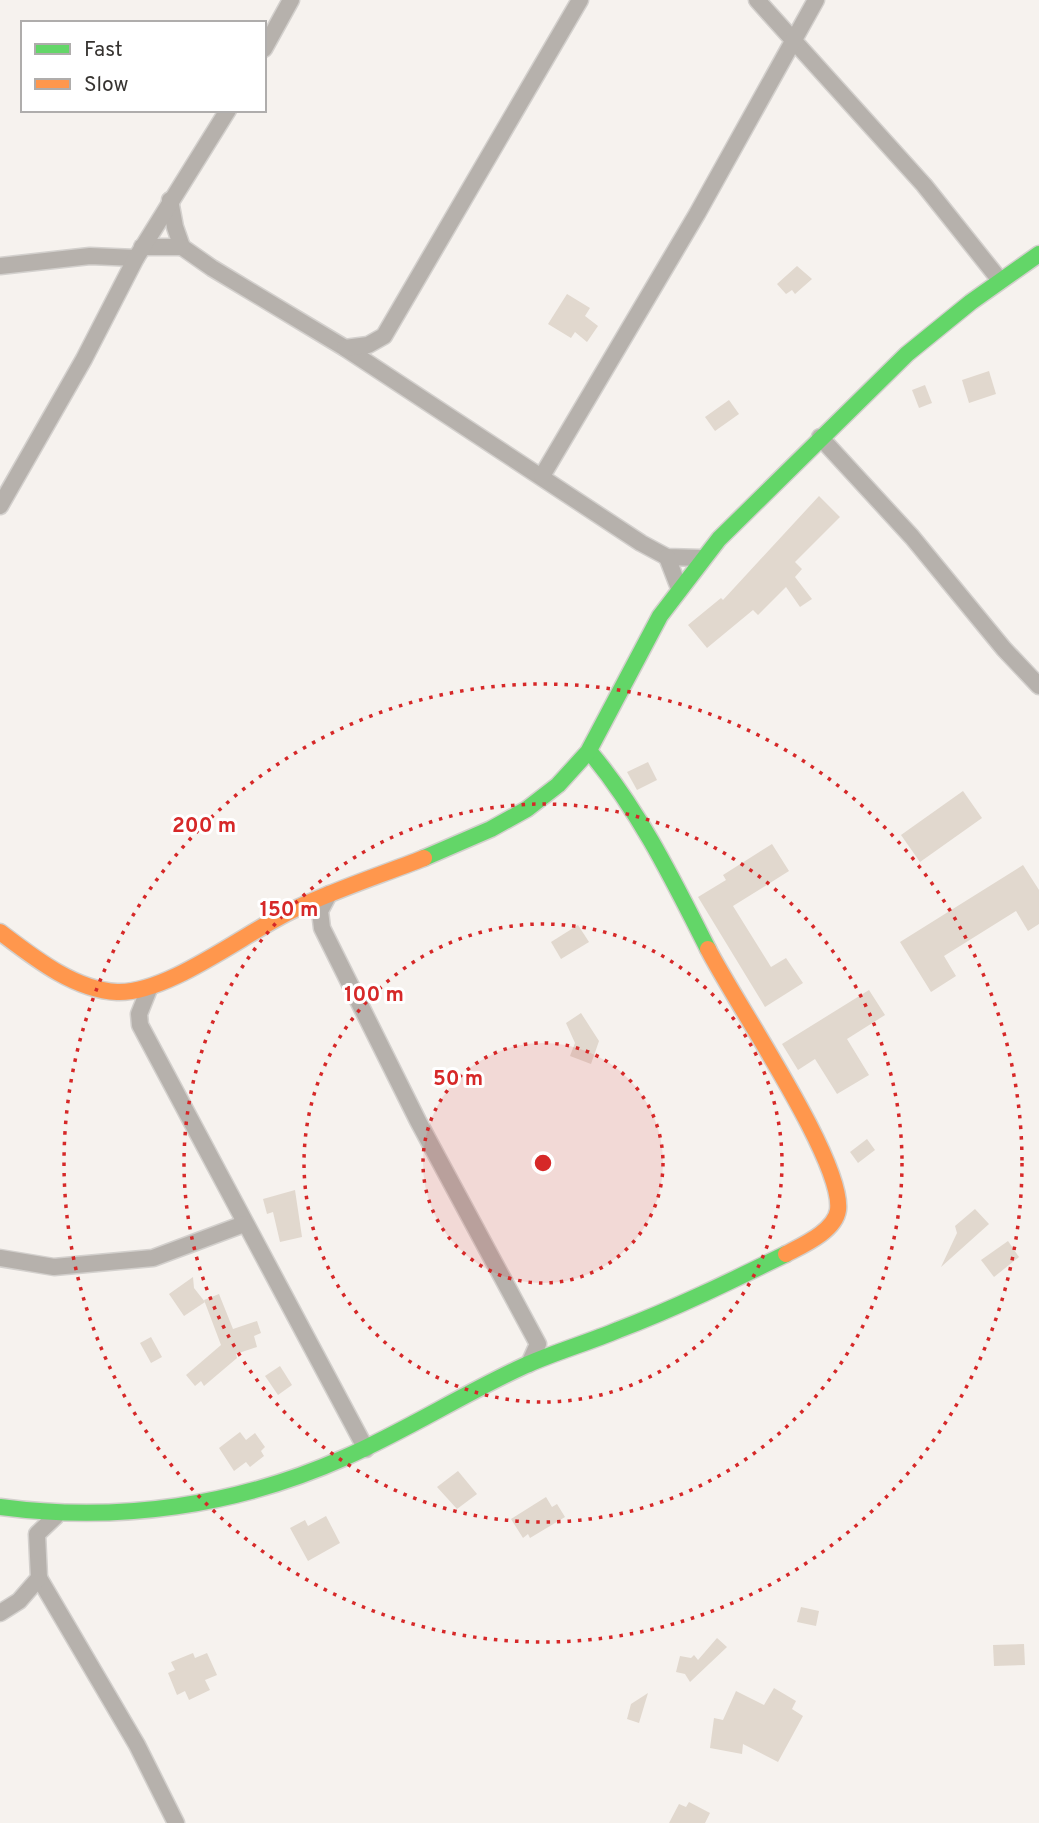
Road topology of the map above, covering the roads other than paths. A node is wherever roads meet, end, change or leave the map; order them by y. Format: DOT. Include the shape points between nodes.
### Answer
graph roads {
  1 [pos="291,0"];
  2 [pos="580,0"];
  3 [pos="757,0"];
  4 [pos="816,0"];
  5 [pos="793,39"];
  6 [pos="266,45"];
  7 [pos="227,112"];
  8 [pos="170,200"];
  9 [pos="182,247"];
  10 [pos="139,252"];
  11 [pos="1039,254"];
  12 [pos="0,266"];
  13 [pos="999,279"];
  14 [pos="345,348"];
  15 [pos="820,437"];
  16 [pos="542,477"];
  17 [pos="0,506"];
  18 [pos="667,557"];
  19 [pos="700,558"];
  20 [pos="678,588"];
  21 [pos="1039,687"];
  22 [pos="590,752"];
  23 [pos="329,894"];
  24 [pos="0,932"];
  25 [pos="149,989"];
  26 [pos="244,1224"];
  27 [pos="0,1258"];
  28 [pos="529,1364"];
  29 [pos="366,1450"];
  30 [pos="0,1507"];
  31 [pos="56,1516"];
  32 [pos="39,1578"];
  33 [pos="0,1613"];
  34 [pos="176,1823"];
  1 -- 6 [label="street"];
  2 -- 14 [label="street" via="384,336 368,345"];
  3 -- 5 [label="street"];
  4 -- 5 [label="street"];
  5 -- 13 [label="street" via="924,185"];
  5 -- 16 [label="street" via="697,214"];
  7 -- 8 [label="street"];
  8 -- 9 [label="street"];
  8 -- 10 [label="street"];
  9 -- 10 [label="street"];
  9 -- 14 [label="street"];
  10 -- 12 [label="street"];
  10 -- 17 [label="street"];
  11 -- 13 [label="street"];
  13 -- 15 [label="street" via="918,342"];
  14 -- 16 [label="street"];
  15 -- 19 [label="street"];
  15 -- 21 [label="street"];
  16 -- 18 [label="street"];
  18 -- 19 [label="street"];
  18 -- 20 [label="street"];
  19 -- 20 [label="street"];
  20 -- 22 [label="street"];
  22 -- 23 [label="street" via="526,810 454,845"];
  22 -- 28 [label="street" via="616,780 734,999 815,1136 839,1201 837,1216 827,1228 803,1244 719,1288"];
  23 -- 25 [label="street" via="277,917"];
  23 -- 28 [label="street" via="320,911 321,928 538,1344"];
  24 -- 25 [label="street" via="85,986 120,993"];
  25 -- 26 [label="street" via="139,1014 140,1026"];
  26 -- 27 [label="street" via="153,1258 54,1267"];
  26 -- 29 [label="street"];
  28 -- 29 [label="street" via="447,1403"];
  29 -- 31 [label="street" via="313,1471 193,1504 131,1513"];
  30 -- 31 [label="street"];
  31 -- 32 [label="street" via="37,1534"];
  32 -- 33 [label="street" via="19,1601"];
  32 -- 34 [label="street" via="137,1745"];
}
